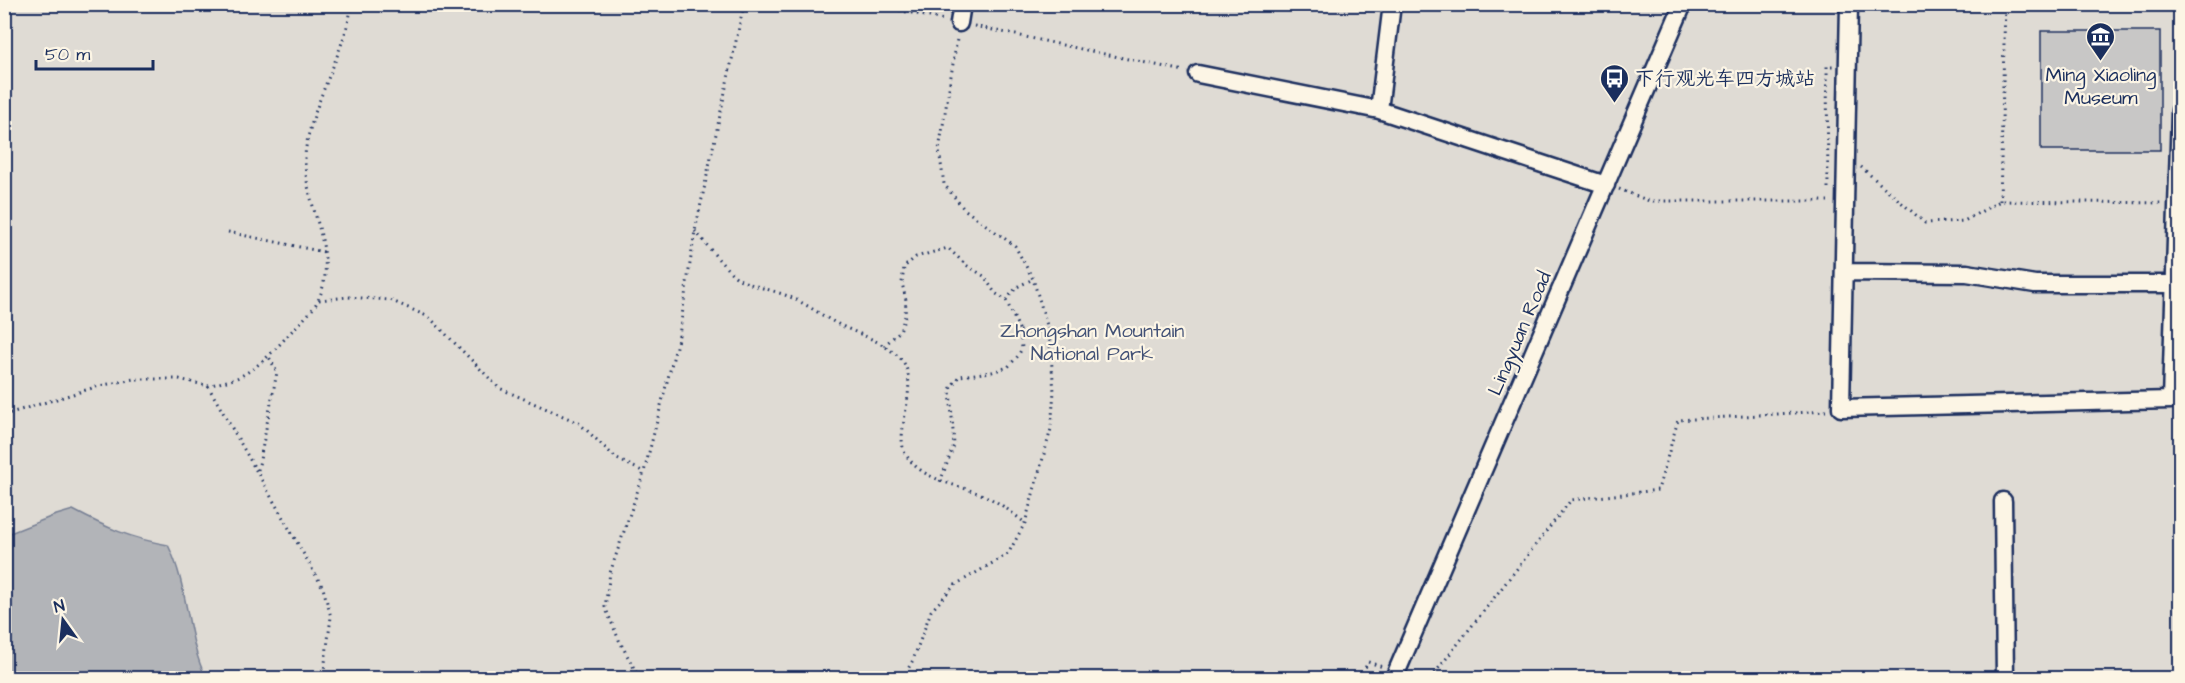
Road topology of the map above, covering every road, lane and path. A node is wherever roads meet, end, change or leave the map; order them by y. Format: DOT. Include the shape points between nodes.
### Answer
graph roads {
  1 [pos="352,4"];
  2 [pos="744,4"];
  3 [pos="870,4"];
  4 [pos="962,4"];
  5 [pos="1392,4"];
  6 [pos="1683,4"];
  7 [pos="1849,4"];
  8 [pos="2005,4"];
  9 [pos="959,23"];
  10 [pos="1848,66"];
  11 [pos="1198,74"];
  12 [pos="1379,110"];
  13 [pos="2181,111"];
  14 [pos="1828,138"];
  15 [pos="1846,155"];
  16 [pos="1606,185"];
  17 [pos="2000,201"];
  18 [pos="2176,204"];
  19 [pos="695,231"];
  20 [pos="228,232"];
  21 [pos="324,252"];
  22 [pos="1844,273"];
  23 [pos="1033,279"];
  24 [pos="2177,285"];
  25 [pos="319,300"];
  26 [pos="1006,300"];
  27 [pos="1020,331"];
  28 [pos="1049,332"];
  29 [pos="884,346"];
  30 [pos="269,357"];
  31 [pos="208,386"];
  32 [pos="1828,411"];
  33 [pos="4,416"];
  34 [pos="258,472"];
  35 [pos="644,472"];
  36 [pos="940,482"];
  37 [pos="2003,501"];
  38 [pos="1025,523"];
  39 [pos="323,678"];
  40 [pos="660,678"];
  41 [pos="903,678"];
  42 [pos="1394,678"];
  43 [pos="1431,678"];
  44 [pos="2005,678"];
  1 -- 21 [label="path" via="306,149 307,181"];
  2 -- 19 [label="path"];
  3 -- 9 [label="path"];
  4 -- 9 [label="street"];
  5 -- 12 [label="street"];
  6 -- 16 [label="street, Lingyuan Road"];
  7 -- 10 [label="street"];
  8 -- 17 [label="path"];
  9 -- 11 [label="path"];
  9 -- 23 [label="path" via="939,150 944,184 964,209 1015,246"];
  10 -- 14 [label="path" via="1827,66"];
  10 -- 15 [label="street"];
  11 -- 12 [label="street"];
  12 -- 16 [label="street"];
  13 -- 18 [label="street"];
  14 -- 15 [label="path"];
  14 -- 16 [label="path" via="1828,201 1649,201"];
  15 -- 17 [label="path" via="1925,224 1964,221"];
  15 -- 22 [label="street"];
  16 -- 42 [label="street, Lingyuan Road"];
  17 -- 18 [label="path"];
  18 -- 24 [label="street"];
  19 -- 29 [label="path" via="737,278 791,297"];
  19 -- 35 [label="path" via="679,335"];
  20 -- 21 [label="path"];
  21 -- 25 [label="path" via="325,278"];
  22 -- 24 [label="street" via="1967,273 2035,284"];
  22 -- 24 [label="street" via="1841,408 2171,400"];
  23 -- 26 [label="path" via="1017,287"];
  23 -- 28 [label="path"];
  25 -- 30 [label="path"];
  25 -- 35 [label="path" via="390,300 429,317 500,388 579,423 617,459"];
  26 -- 27 [label="path"];
  26 -- 29 [label="path" via="995,293 984,276 948,248 916,257 904,267 906,300 900,331"];
  27 -- 28 [label="path"];
  27 -- 36 [label="path" via="1022,348 1008,367 958,376 950,389 954,445"];
  28 -- 38 [label="path" via="1054,391 1051,429"];
  29 -- 36 [label="path" via="907,367 904,451 912,463"];
  30 -- 31 [label="path" via="238,377"];
  30 -- 34 [label="path" via="277,372"];
  31 -- 33 [label="path" via="179,379 134,379"];
  31 -- 34 [label="path"];
  32 -- 43 [label="path" via="1678,420 1658,490 1570,500"];
  34 -- 39 [label="path" via="323,588 331,617"];
  35 -- 40 [label="path" via="610,573 605,607 636,672"];
  36 -- 38 [label="path" via="976,492 1004,506"];
  37 -- 44 [label="street"];
  38 -- 41 [label="path" via="1008,554 955,585 932,611"];
}
